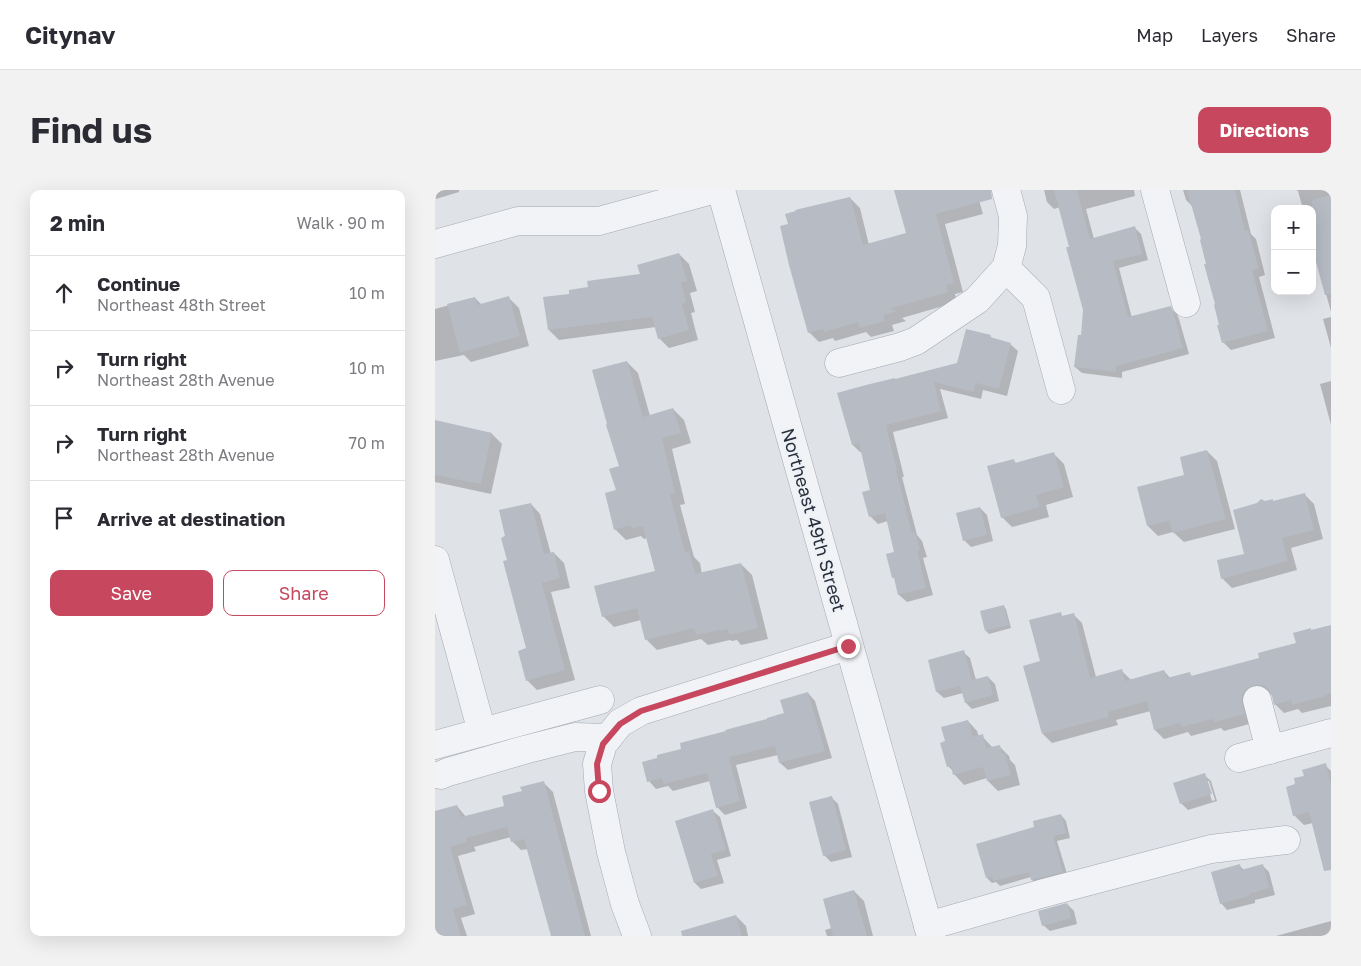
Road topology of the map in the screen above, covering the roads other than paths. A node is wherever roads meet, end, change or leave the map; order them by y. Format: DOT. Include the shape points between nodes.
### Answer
graph roads {
  1 [pos="712,190"];
  2 [pos="721,190"];
  3 [pos="1006,190"];
  4 [pos="1155,190"];
  5 [pos="435,244"];
  6 [pos="1006,268"];
  7 [pos="1186,303"];
  8 [pos="839,363"];
  9 [pos="1061,390"];
  10 [pos="435,560"];
  11 [pos="848,646"];
  12 [pos="600,700"];
  13 [pos="1257,700"];
  14 [pos="482,732"];
  15 [pos="1331,733"];
  16 [pos="606,741"];
  17 [pos="435,745"];
  18 [pos="1270,750"];
  19 [pos="1239,758"];
  20 [pos="441,775"];
  21 [pos="1286,840"];
  22 [pos="929,931"];
  23 [pos="637,936"];
  1 -- 5 [label="street" via="599,221 518,222"];
  2 -- 11 [label="street, Northeast 49th Street"];
  3 -- 6 [label="street" via="1013,216 1012,246"];
  4 -- 7 [label="street"];
  6 -- 8 [label="street" via="977,300 916,341"];
  6 -- 9 [label="street" via="1036,298"];
  10 -- 14 [label="street"];
  11 -- 16 [label="street" via="641,711 620,724"];
  11 -- 22 [label="street, Northeast 49th Street"];
  12 -- 14 [label="street"];
  13 -- 18 [label="street"];
  14 -- 17 [label="street"];
  15 -- 18 [label="street"];
  16 -- 20 [label="street" via="575,737"];
  16 -- 23 [label="street" via="597,764 599,791 611,852"];
  18 -- 19 [label="street"];
  21 -- 22 [label="street" via="1211,849 1045,893"];
}
